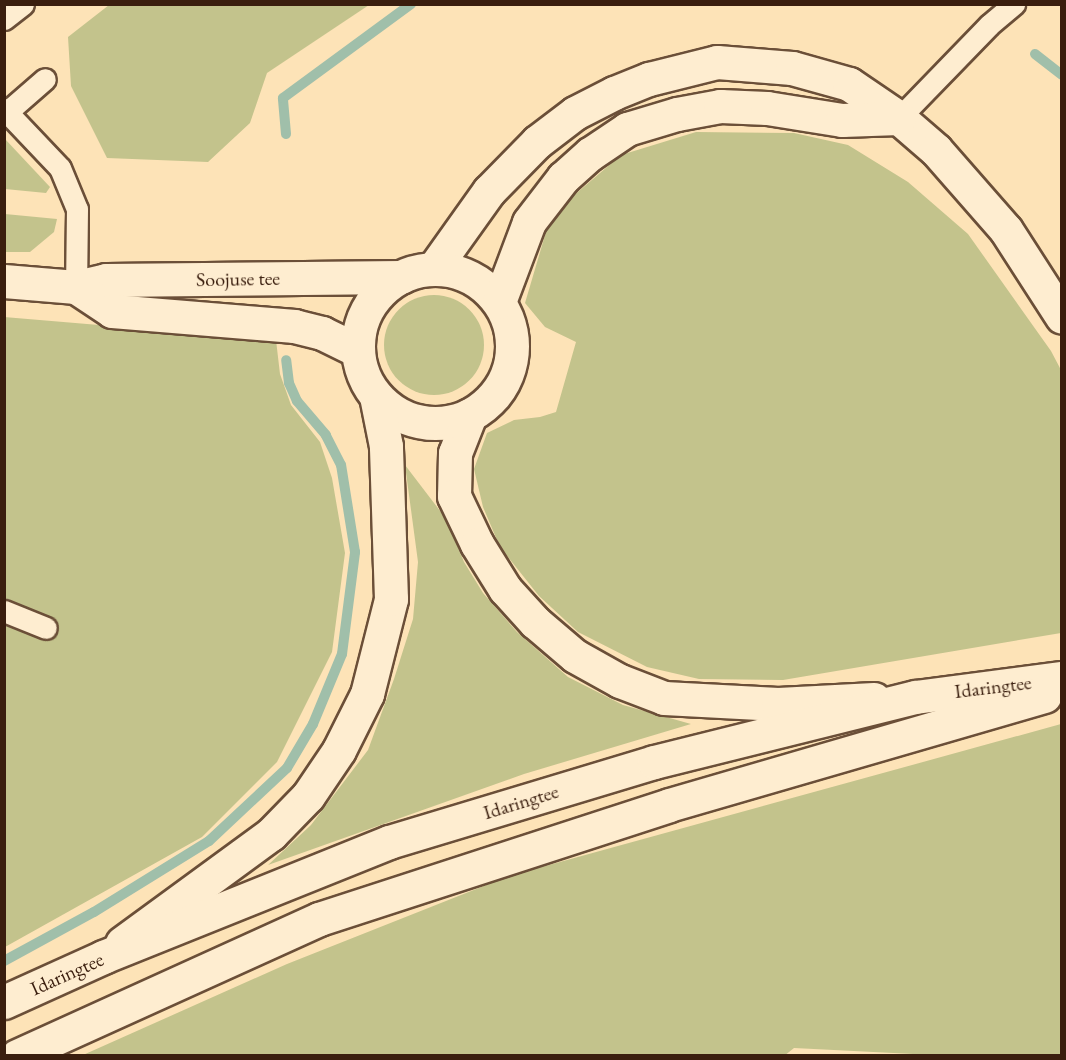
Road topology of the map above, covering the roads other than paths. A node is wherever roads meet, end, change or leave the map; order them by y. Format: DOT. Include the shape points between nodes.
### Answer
graph roads {
  1 [pos="23,4"];
  2 [pos="1014,4"];
  3 [pos="4,19"];
  4 [pos="45,79"];
  5 [pos="6,110"];
  6 [pos="899,118"];
  7 [pos="434,268"];
  8 [pos="401,277"];
  9 [pos="4,281"];
  10 [pos="76,287"];
  11 [pos="499,302"];
  12 [pos="1062,317"];
  13 [pos="357,350"];
  14 [pos="376,396"];
  15 [pos="470,415"];
  16 [pos="4,611"];
  17 [pos="46,628"];
  18 [pos="1062,678"];
  19 [pos="1062,692"];
  20 [pos="915,697"];
  21 [pos="103,957"];
  22 [pos="4,1002"];
  23 [pos="91,1021"];
  24 [pos="16,1056"];
  25 [pos="40,1056"];
  1 -- 3 [label="lane"];
  2 -- 6 [label="lane"];
  4 -- 5 [label="lane"];
  5 -- 10 [label="lane" via="60,168 76,209"];
  6 -- 7 [label="street" via="849,84 792,68 717,62 649,79 575,113 537,142 489,191"];
  6 -- 11 [label="street" via="842,120 767,108 720,106 627,129 563,178 530,222"];
  6 -- 12 [label="street" via="936,150 1006,230"];
  7 -- 8 [label="street"];
  7 -- 11 [label="street" via="459,272 481,283"];
  8 -- 10 [label="street, Soojuse tee" via="106,280"];
  8 -- 13 [label="street" via="387,284 370,303 360,326"];
  9 -- 10 [label="street, Soojuse tee"];
  10 -- 13 [label="street, Soojuse tee" via="112,310 294,326 322,333"];
  11 -- 15 [label="street" via="510,326 512,352 506,377 491,399"];
  13 -- 14 [label="street" via="363,375"];
  14 -- 15 [label="street" via="395,412 419,422 445,423"];
  14 -- 21 [label="street" via="386,446 391,599 367,694 339,750 308,796 271,834"];
  15 -- 20 [label="street" via="455,453 454,496 505,589 535,622 575,656 620,681 664,698 778,704"];
  16 -- 17 [label="lane"];
  18 -- 20 [label="street, Idaringtee"];
  19 -- 23 [label="street, Idaringtee" via="669,805 319,919"];
  20 -- 21 [label="street, Idaringtee" via="654,762 389,842"];
  21 -- 22 [label="street, Idaringtee"];
  23 -- 24 [label="street, Idaringtee"];
  23 -- 25 [label="street"];
}
